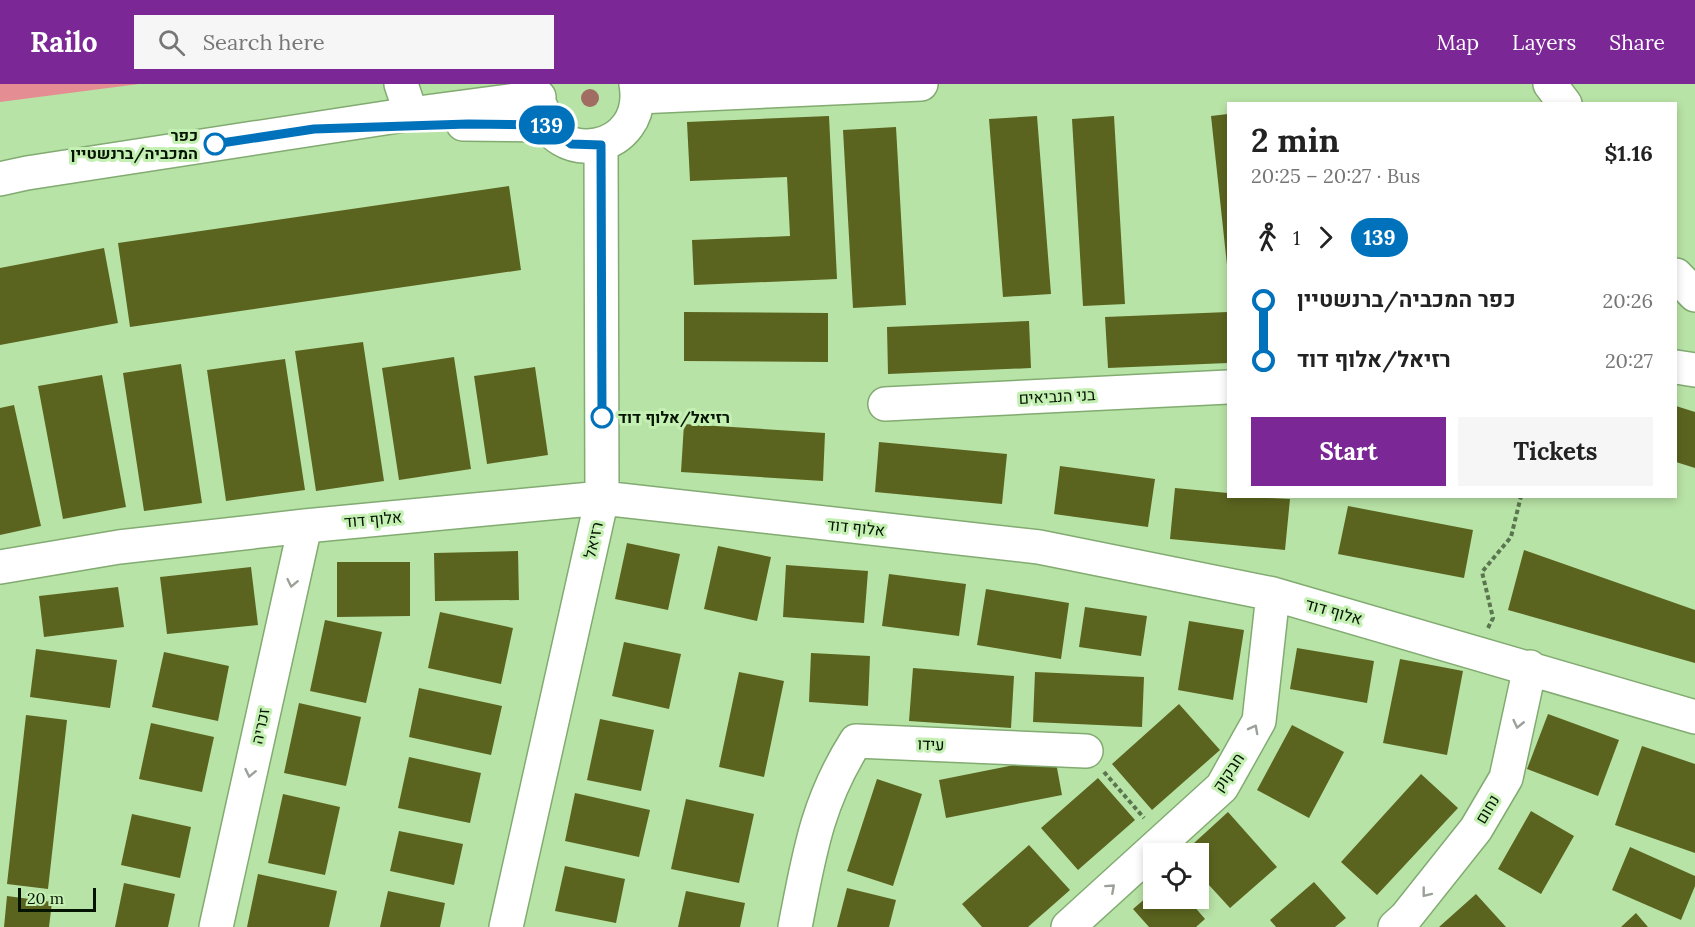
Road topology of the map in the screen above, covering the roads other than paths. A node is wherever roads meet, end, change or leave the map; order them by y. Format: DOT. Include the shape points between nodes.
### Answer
graph roads {
  1 [pos="921,84"];
  2 [pos="1550,84"];
  3 [pos="1577,84"];
  4 [pos="637,91"];
  5 [pos="406,99"];
  6 [pos="543,102"];
  7 [pos="1564,102"];
  8 [pos="1579,102"];
  9 [pos="314,129"];
  10 [pos="601,145"];
  11 [pos="0,179"];
  12 [pos="1677,276"];
  13 [pos="1695,295"];
  14 [pos="1677,366"];
  15 [pos="1695,370"];
  16 [pos="1227,387"];
  17 [pos="885,404"];
  18 [pos="602,498"];
  19 [pos="304,526"];
  20 [pos="0,567"];
  21 [pos="1273,594"];
  22 [pos="1530,667"];
  23 [pos="1695,717"];
  24 [pos="1086,751"];
  25 [pos="216,927"];
  26 [pos="506,927"];
  27 [pos="795,927"];
  28 [pos="1068,927"];
  29 [pos="1395,927"];
  1 -- 4 [label="street"];
  2 -- 7 [label="street"];
  3 -- 8 [label="street"];
  4 -- 10 [label="street" via="636,114 628,128"];
  5 -- 6 [label="street"];
  5 -- 9 [label="street"];
  6 -- 9 [label="street" via="468,124"];
  6 -- 10 [label="street" via="571,144"];
  9 -- 11 [label="street"];
  10 -- 18 [label="street, רזיאל"];
  12 -- 13 [label="street"];
  14 -- 15 [label="street"];
  16 -- 17 [label="street, בני הנביאים"];
  18 -- 19 [label="street, אלוף דוד"];
  18 -- 21 [label="street, אלוף דוד" via="1039,547"];
  18 -- 26 [label="street, רזיאל"];
  19 -- 20 [label="street, אלוף דוד" via="119,547"];
  19 -- 25 [label="street, זכריה, one-way"];
  21 -- 22 [label="street, אלוף דוד"];
  28 -- 21 [label="street, חבקוק, one-way" via="1222,787 1259,721"];
  22 -- 23 [label="street, אלוף דוד"];
  22 -- 29 [label="street, נחום, one-way" via="1506,778 1476,829"];
  24 -- 27 [label="street, עידו" via="856,741 835,774 812,837"];
}
